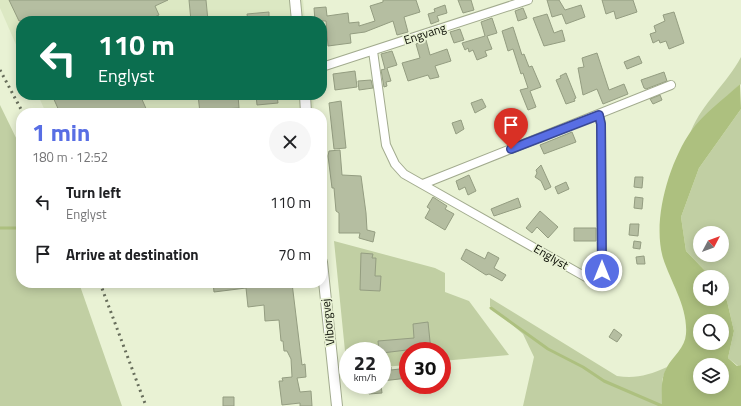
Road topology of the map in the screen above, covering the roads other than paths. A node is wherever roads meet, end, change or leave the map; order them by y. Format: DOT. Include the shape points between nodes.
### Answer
graph roads {
  1 [pos="295,0"];
  2 [pos="528,0"];
  3 [pos="297,16"];
  4 [pos="373,51"];
  5 [pos="327,65"];
  6 [pos="671,85"];
  7 [pos="599,115"];
  8 [pos="423,184"];
  9 [pos="325,288"];
  10 [pos="337,406"];
  1 -- 3 [label="street"];
  2 -- 4 [label="street, Engvang"];
  4 -- 5 [label="street, Engvang"];
  4 -- 8 [label="street, Englyst" via="386,145 395,164 404,174"];
  6 -- 7 [label="street"];
  7 -- 8 [label="street"];
  7 -- 8 [label="street, Englyst" via="602,271 595,281"];
  9 -- 10 [label="street, Viborgvej"];
}
